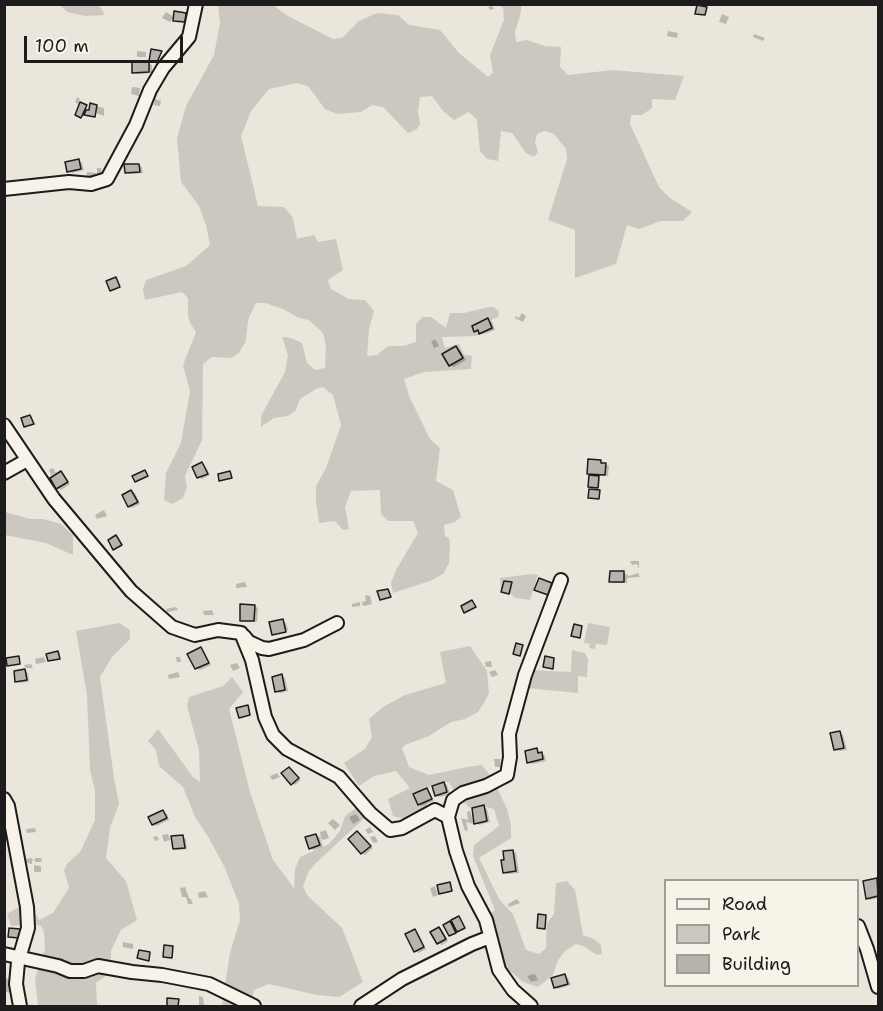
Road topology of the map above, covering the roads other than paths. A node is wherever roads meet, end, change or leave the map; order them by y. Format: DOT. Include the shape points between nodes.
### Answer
graph roads {
  1 [pos="196,4"];
  2 [pos="4,189"];
  3 [pos="4,425"];
  4 [pos="27,460"];
  5 [pos="4,473"];
  6 [pos="561,580"];
  7 [pos="337,623"];
  8 [pos="241,633"];
  9 [pos="4,799"];
  10 [pos="448,817"];
  11 [pos="859,929"];
  12 [pos="490,937"];
  13 [pos="4,954"];
  14 [pos="19,957"];
  15 [pos="879,987"];
  16 [pos="20,1006"];
  17 [pos="254,1006"];
  18 [pos="361,1006"];
  19 [pos="531,1006"];
  1 -- 2 [label="street" via="189,37 150,90 107,179 91,184 69,182"];
  3 -- 4 [label="street"];
  4 -- 5 [label="street"];
  4 -- 8 [label="street" via="54,499 131,591 172,627 195,635 218,630"];
  6 -- 10 [label="street" via="525,675 509,734 507,775 453,800"];
  7 -- 8 [label="street" via="304,640 269,648 249,642"];
  8 -- 10 [label="street" via="273,735 287,749 339,777 390,830 402,828 435,810"];
  9 -- 14 [label="street" via="27,907 28,928"];
  10 -- 12 [label="street" via="468,886 486,920"];
  11 -- 15 [label="street"];
  12 -- 18 [label="street" via="402,979"];
  12 -- 19 [label="street" via="499,970"];
  13 -- 14 [label="street"];
  14 -- 16 [label="street" via="16,984"];
  14 -- 17 [label="street" via="70,971 98,966 209,984"];
}
